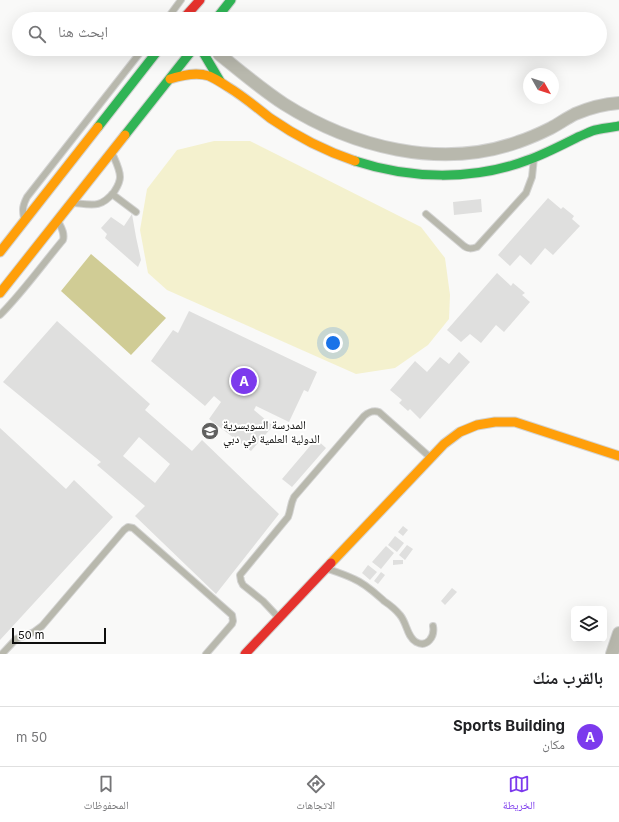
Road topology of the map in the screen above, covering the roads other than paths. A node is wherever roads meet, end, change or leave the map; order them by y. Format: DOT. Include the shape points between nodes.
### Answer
graph roads {
  1 [pos="181,0"];
  2 [pos="200,0"];
  3 [pos="231,0"];
  4 [pos="172,12"];
  5 [pos="189,12"];
  6 [pos="222,12"];
  7 [pos="138,56"];
  8 [pos="154,56"];
  9 [pos="187,56"];
  10 [pos="205,56"];
  11 [pos="221,56"];
  12 [pos="170,78"];
  13 [pos="220,81"];
  14 [pos="619,103"];
  15 [pos="619,126"];
  16 [pos="111,152"];
  17 [pos="534,158"];
  18 [pos="112,194"];
  19 [pos="70,203"];
  20 [pos="136,212"];
  21 [pos="426,214"];
  22 [pos="58,219"];
  23 [pos="25,220"];
  24 [pos="0,252"];
  25 [pos="0,293"];
  26 [pos="0,315"];
  27 [pos="619,456"];
  28 [pos="431,458"];
  29 [pos="327,568"];
  30 [pos="279,618"];
  31 [pos="433,626"];
  32 [pos="619,633"];
  33 [pos="2,654"];
  34 [pos="206,654"];
  35 [pos="244,654"];
  36 [pos="612,654"];
  1 -- 4 [label="lane"];
  2 -- 5 [label="street"];
  3 -- 6 [label="street"];
  7 -- 23 [label="lane" via="27,197 22,210"];
  8 -- 23 [label="street"];
  9 -- 12 [label="street"];
  10 -- 13 [label="street"];
  11 -- 14 [label="street" via="283,103 320,124 367,142 425,154 463,154 500,148 536,135 577,113"];
  12 -- 13 [label="street" via="195,74"];
  12 -- 16 [label="street"];
  13 -- 17 [label="street" via="298,136 373,167 412,173 452,175 512,166"];
  15 -- 17 [label="street" via="592,131"];
  16 -- 18 [label="lane" via="120,176 119,184"];
  16 -- 19 [label="street"];
  17 -- 21 [label="lane" via="532,177 526,193 476,248 464,246"];
  18 -- 19 [label="lane" via="102,203"];
  18 -- 20 [label="lane"];
  19 -- 22 [label="street"];
  22 -- 25 [label="street"];
  22 -- 26 [label="lane" via="64,232 63,240"];
  23 -- 24 [label="street"];
  27 -- 28 [label="street" via="515,422 502,421 476,425 464,430 453,436"];
  28 -- 29 [label="street"];
  28 -- 30 [label="lane" via="380,412 370,412 364,416 294,498 288,517 240,575 243,585"];
  29 -- 30 [label="street"];
  29 -- 31 [label="lane" via="368,587 400,614 410,636 417,643 430,640 433,636"];
  30 -- 35 [label="street"];
  32 -- 36 [label="street"];
  33 -- 34 [label="lane" via="16,639 42,626 128,527 133,528 232,615 232,624"];
}
